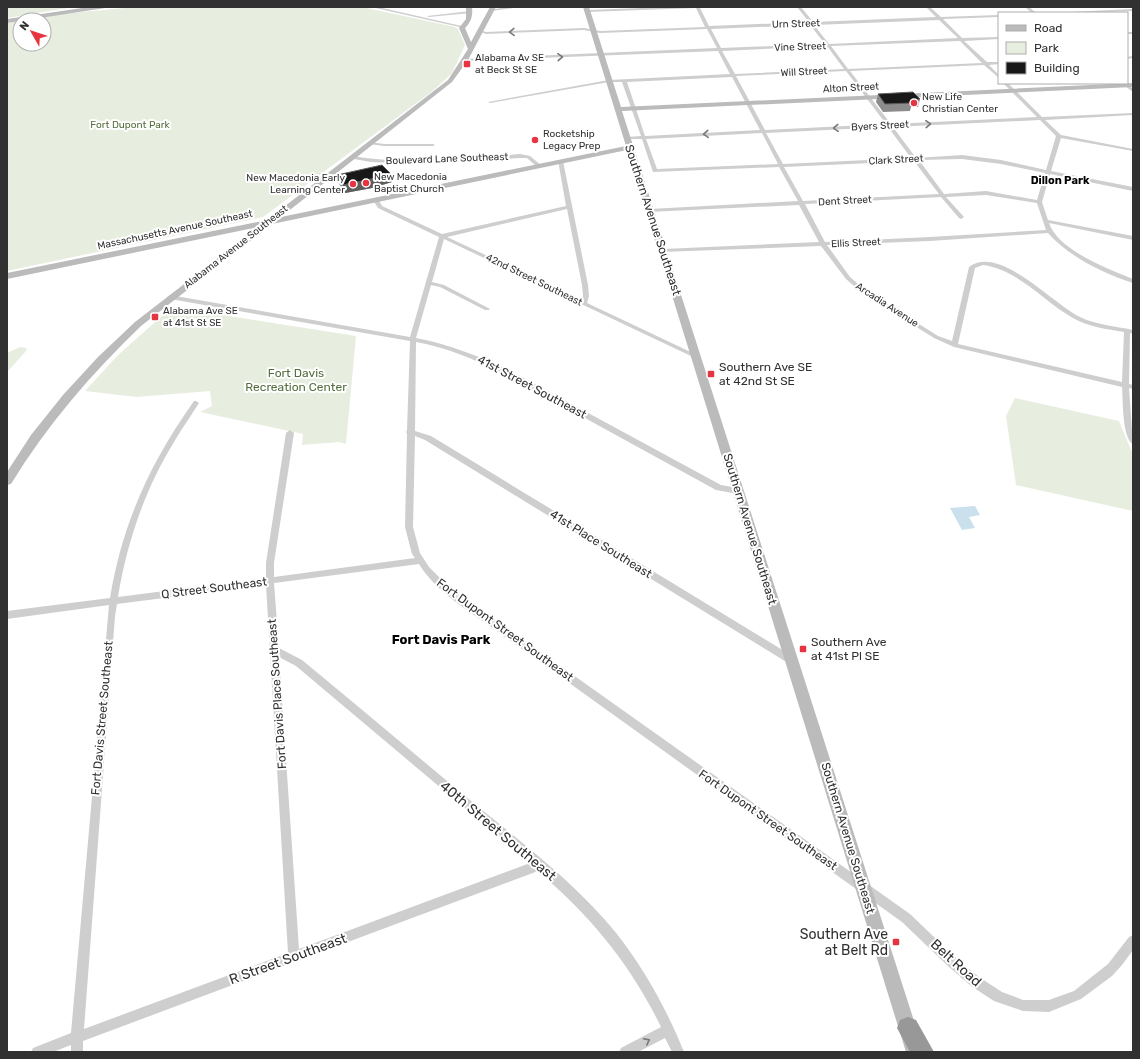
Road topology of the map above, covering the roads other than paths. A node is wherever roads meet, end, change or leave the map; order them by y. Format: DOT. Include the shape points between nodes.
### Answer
graph roads {
  1 [pos="109,7"];
  2 [pos="373,7"];
  3 [pos="518,7"];
  4 [pos="697,7"];
  5 [pos="701,7"];
  6 [pos="799,7"];
  7 [pos="928,7"];
  8 [pos="1128,7"];
  9 [pos="492,8"];
  10 [pos="469,9"];
  11 [pos="586,9"];
  12 [pos="1133,11"];
  13 [pos="1102,12"];
  14 [pos="998,16"];
  15 [pos="423,17"];
  16 [pos="940,18"];
  17 [pos="7,20"];
  18 [pos="811,23"];
  19 [pos="464,27"];
  20 [pos="708,28"];
  21 [pos="480,31"];
  22 [pos="593,31"];
  23 [pos="998,38"];
  24 [pos="962,40"];
  25 [pos="828,45"];
  26 [pos="471,49"];
  27 [pos="720,50"];
  28 [pos="601,55"];
  29 [pos="465,60"];
  30 [pos="998,63"];
  31 [pos="985,64"];
  32 [pos="847,70"];
  33 [pos="733,75"];
  34 [pos="998,76"];
  35 [pos="624,80"];
  36 [pos="609,81"];
  37 [pos="1006,84"];
  38 [pos="1128,85"];
  39 [pos="1013,91"];
  40 [pos="1133,91"];
  41 [pos="868,97"];
  42 [pos="490,102"];
  43 [pos="748,103"];
  44 [pos="633,108"];
  45 [pos="617,109"];
  46 [pos="1133,114"];
  47 [pos="1041,118"];
  48 [pos="889,126"];
  49 [pos="763,132"];
  50 [pos="1059,136"];
  51 [pos="644,138"];
  52 [pos="628,142"];
  53 [pos="371,143"];
  54 [pos="433,145"];
  55 [pos="1133,150"];
  56 [pos="351,158"];
  57 [pos="915,159"];
  58 [pos="560,161"];
  59 [pos="540,166"];
  60 [pos="782,166"];
  61 [pos="1049,172"];
  62 [pos="1133,189"];
  63 [pos="943,196"];
  64 [pos="376,200"];
  65 [pos="1039,202"];
  66 [pos="801,203"];
  67 [pos="569,207"];
  68 [pos="650,211"];
  69 [pos="961,217"];
  70 [pos="1046,221"];
  71 [pos="267,222"];
  72 [pos="1049,231"];
  73 [pos="442,236"];
  74 [pos="1133,238"];
  75 [pos="823,244"];
  76 [pos="663,251"];
  77 [pos="7,276"];
  78 [pos="1133,281"];
  79 [pos="429,283"];
  80 [pos="170,297"];
  81 [pos="584,304"];
  82 [pos="487,309"];
  83 [pos="1130,332"];
  84 [pos="413,339"];
  85 [pos="954,345"];
  86 [pos="695,356"];
  87 [pos="1130,386"];
  88 [pos="196,403"];
  89 [pos="410,432"];
  90 [pos="290,433"];
  91 [pos="1133,441"];
  92 [pos="7,481"];
  93 [pos="738,491"];
  94 [pos="420,561"];
  95 [pos="270,581"];
  96 [pos="114,601"];
  97 [pos="7,615"];
  98 [pos="274,650"];
  99 [pos="791,660"];
  100 [pos="540,865"];
  101 [pos="864,888"];
  102 [pos="1133,941"];
  103 [pos="294,956"];
  104 [pos="908,1028"];
  105 [pos="668,1030"];
  106 [pos="77,1037"];
  107 [pos="37,1052"];
  108 [pos="77,1052"];
  109 [pos="625,1052"];
  110 [pos="678,1052"];
  111 [pos="915,1052"];
  112 [pos="923,1052"];
  1 -- 17 [label="street"];
  2 -- 15 [label="street"];
  3 -- 9 [label="street"];
  4 -- 5 [label="street"];
  4 -- 11 [label="street"];
  4 -- 20 [label="street, Arcadia Avenue"];
  6 -- 18 [label="street"];
  7 -- 16 [label="street"];
  8 -- 12 [label="street"];
  9 -- 21 [label="street, Alabama Avenue Southeast"];
  10 -- 15 [label="street"];
  10 -- 19 [label="street"];
  11 -- 22 [label="street, Southern Avenue Southeast"];
  12 -- 13 [label="street"];
  14 -- 16 [label="street, Urn Street"];
  15 -- 19 [label="street"];
  16 -- 18 [label="street, Urn Street"];
  16 -- 24 [label="street"];
  18 -- 20 [label="street, Urn Street"];
  18 -- 25 [label="street"];
  19 -- 21 [label="street"];
  19 -- 26 [label="street" via="462,30"];
  20 -- 22 [label="street, Urn Street"];
  20 -- 27 [label="street, Arcadia Avenue"];
  22 -- 21 [label="street, Urn Street, one-way"];
  21 -- 26 [label="street, Alabama Avenue Southeast"];
  22 -- 28 [label="street, Southern Avenue Southeast"];
  23 -- 24 [label="street, Vine Street"];
  24 -- 25 [label="street, Vine Street"];
  24 -- 31 [label="street"];
  25 -- 27 [label="street, Vine Street"];
  25 -- 32 [label="street"];
  26 -- 29 [label="street, Alabama Avenue Southeast"];
  27 -- 28 [label="street, Vine Street"];
  27 -- 33 [label="street, Arcadia Avenue"];
  29 -- 28 [label="street, Vine Street, one-way"];
  28 -- 36 [label="street, Southern Avenue Southeast"];
  29 -- 53 [label="street, Alabama Avenue Southeast" via="443,87"];
  30 -- 31 [label="street, Will Street"];
  31 -- 32 [label="street, Will Street"];
  31 -- 34 [label="street"];
  32 -- 33 [label="street, Will Street"];
  32 -- 41 [label="street"];
  33 -- 35 [label="street, Will Street"];
  33 -- 43 [label="street, Arcadia Avenue"];
  35 -- 36 [label="street, Will Street"];
  35 -- 44 [label="street"];
  36 -- 42 [label="street, Will Street"];
  36 -- 45 [label="street, Southern Avenue Southeast"];
  37 -- 39 [label="street"];
  38 -- 39 [label="street, Alton Street"];
  38 -- 40 [label="street"];
  39 -- 41 [label="street, Alton Street"];
  39 -- 47 [label="street"];
  41 -- 43 [label="street, Alton Street"];
  41 -- 48 [label="street"];
  43 -- 44 [label="street, Alton Street"];
  43 -- 49 [label="street, Arcadia Avenue"];
  44 -- 45 [label="street, Alton Street"];
  44 -- 51 [label="street"];
  45 -- 52 [label="street, Southern Avenue Southeast"];
  46 -- 47 [label="street, Byers Street"];
  48 -- 47 [label="street, Byers Street, one-way"];
  47 -- 50 [label="street"];
  48 -- 49 [label="street, Byers Street, one-way"];
  48 -- 57 [label="street"];
  49 -- 51 [label="street, Byers Street, one-way"];
  49 -- 60 [label="street, Arcadia Avenue"];
  50 -- 55 [label="street"];
  50 -- 61 [label="street"];
  51 -- 52 [label="street, Byers Street"];
  51 -- 60 [label="street, Clark Street" via="655,171"];
  52 -- 58 [label="street, Massachusetts Avenue Southeast"];
  52 -- 68 [label="street, Southern Avenue Southeast"];
  53 -- 54 [label="street"];
  53 -- 56 [label="street, Alabama Avenue Southeast"];
  56 -- 59 [label="street, Boulevard Lane Southeast" via="370,162 404,162 520,156 528,157"];
  56 -- 71 [label="street, Alabama Avenue Southeast"];
  57 -- 60 [label="street, Clark Street"];
  57 -- 61 [label="street, Clark Street" via="971,158"];
  57 -- 63 [label="street"];
  58 -- 59 [label="street, Massachusetts Avenue Southeast"];
  58 -- 67 [label="street"];
  59 -- 64 [label="street, Massachusetts Avenue Southeast"];
  60 -- 66 [label="street, Arcadia Avenue"];
  61 -- 62 [label="street, Clark Street"];
  61 -- 65 [label="street"];
  63 -- 65 [label="street, Dent Street" via="986,193"];
  63 -- 66 [label="street, Dent Street"];
  63 -- 69 [label="street"];
  64 -- 71 [label="street, Massachusetts Avenue Southeast"];
  64 -- 73 [label="street, 42nd Street Southeast" via="380,207"];
  65 -- 70 [label="street"];
  66 -- 68 [label="street, Dent Street"];
  66 -- 75 [label="street, Arcadia Avenue"];
  67 -- 73 [label="street"];
  67 -- 81 [label="street" via="586,285"];
  68 -- 76 [label="street, Southern Avenue Southeast"];
  70 -- 72 [label="street"];
  70 -- 74 [label="street"];
  71 -- 77 [label="street, Massachusetts Avenue Southeast"];
  71 -- 80 [label="street, Alabama Avenue Southeast"];
  72 -- 75 [label="street, Ellis Street"];
  72 -- 78 [label="street" via="1057,240 1084,259"];
  73 -- 79 [label="street, Fort Dupont Street Southeast"];
  73 -- 81 [label="street, 42nd Street Southeast"];
  75 -- 76 [label="street, Ellis Street"];
  75 -- 85 [label="street, Arcadia Avenue" via="858,288"];
  76 -- 86 [label="street, Southern Avenue Southeast"];
  79 -- 82 [label="street" via="442,286"];
  79 -- 84 [label="street, Fort Dupont Street Southeast"];
  80 -- 84 [label="street, 41st Street Southeast"];
  80 -- 92 [label="street, Alabama Avenue Southeast" via="126,335 76,386 43,428"];
  81 -- 86 [label="street, 42nd Street Southeast"];
  83 -- 85 [label="street" via="1078,319 1064,312 1011,272 1001,266 987,263 972,267"];
  83 -- 87 [label="street"];
  84 -- 89 [label="street, Fort Dupont Street Southeast"];
  84 -- 93 [label="street, 41st Street Southeast" via="446,347 490,364 719,488"];
  85 -- 87 [label="street, Arcadia Avenue"];
  86 -- 93 [label="street, Southern Avenue Southeast"];
  87 -- 91 [label="street" via="1128,419"];
  88 -- 96 [label="street, Fort Davis Street Southeast" via="168,444 139,505 121,562"];
  89 -- 94 [label="street, Fort Dupont Street Southeast" via="408,515 413,547"];
  89 -- 99 [label="street, 41st Place Southeast" via="425,436"];
  90 -- 95 [label="street, Fort Davis Place Southeast" via="270,564"];
  93 -- 99 [label="street, Southern Avenue Southeast"];
  94 -- 95 [label="street, Q Street Southeast"];
  94 -- 101 [label="street, Fort Dupont Street Southeast" via="444,587"];
  95 -- 96 [label="street, Q Street Southeast"];
  95 -- 98 [label="street, Fort Davis Place Southeast"];
  96 -- 97 [label="street, Q Street Southeast"];
  96 -- 106 [label="street, Fort Davis Street Southeast" via="108,645"];
  98 -- 100 [label="street, 40th Street Southeast" via="299,663"];
  98 -- 103 [label="street, Fort Davis Place Southeast"];
  99 -- 101 [label="street, Southern Avenue Southeast"];
  100 -- 103 [label="street, R Street Southeast"];
  100 -- 105 [label="street, 40th Street Southeast" via="587,908 611,936 641,979"];
  101 -- 102 [label="street, Belt Road" via="906,918 970,979 1005,1000 1019,1004 1049,1006 1068,1002 1109,972"];
  101 -- 104 [label="street, Southern Avenue Southeast"];
  103 -- 106 [label="street, R Street Southeast"];
  104 -- 111 [label="street, Southern Avenue Southeast"];
  104 -- 112 [label="highway"];
  109 -- 105 [label="street, one-way"];
  105 -- 110 [label="street, 40th Street Southeast"];
  106 -- 107 [label="street, R Street Southeast"];
  106 -- 108 [label="street, Fort Davis Street Southeast"];
}
